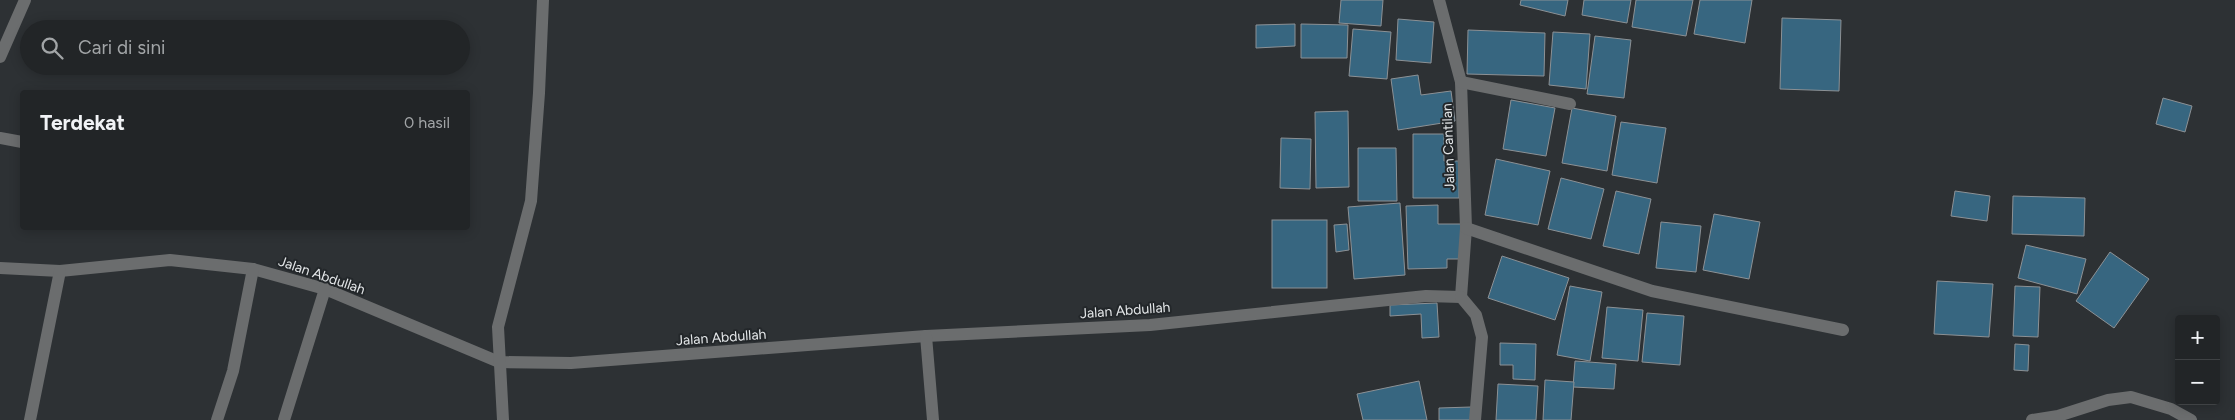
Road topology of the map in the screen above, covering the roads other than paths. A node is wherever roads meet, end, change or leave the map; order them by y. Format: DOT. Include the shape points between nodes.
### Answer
graph roads {
  1 [pos="26,0"];
  2 [pos="543,0"];
  3 [pos="1439,0"];
  4 [pos="0,57"];
  5 [pos="1461,82"];
  6 [pos="1570,104"];
  7 [pos="0,138"];
  8 [pos="20,142"];
  9 [pos="1466,228"];
  10 [pos="0,268"];
  11 [pos="253,268"];
  12 [pos="60,271"];
  13 [pos="325,289"];
  14 [pos="1461,297"];
  15 [pos="1843,330"];
  16 [pos="926,336"];
  17 [pos="499,362"];
  18 [pos="30,420"];
  19 [pos="218,420"];
  20 [pos="284,420"];
  21 [pos="503,420"];
  22 [pos="933,420"];
  23 [pos="1475,420"];
  24 [pos="2032,420"];
  25 [pos="2192,420"];
  1 -- 4 [label="street"];
  2 -- 17 [label="street" via="531,201 498,327"];
  3 -- 5 [label="street, Jalan Cantilan"];
  5 -- 6 [label="street"];
  5 -- 9 [label="street, Jalan Cantilan"];
  7 -- 8 [label="street"];
  9 -- 14 [label="street, Jalan Cantilan"];
  9 -- 15 [label="street" via="1652,292"];
  10 -- 12 [label="street, Jalan Abdullah"];
  11 -- 12 [label="street, Jalan Abdullah" via="170,260"];
  11 -- 13 [label="street, Jalan Abdullah"];
  11 -- 19 [label="street" via="233,371"];
  12 -- 18 [label="street"];
  13 -- 17 [label="street, Jalan Abdullah"];
  13 -- 20 [label="street"];
  14 -- 16 [label="street, Jalan Abdullah" via="1426,296 1150,325"];
  14 -- 23 [label="street" via="1476,315 1482,337"];
  16 -- 17 [label="street, Jalan Abdullah" via="571,363"];
  16 -- 22 [label="street"];
  17 -- 21 [label="street"];
  24 -- 25 [label="street" via="2058,416 2108,400 2131,398 2171,409"];
}
